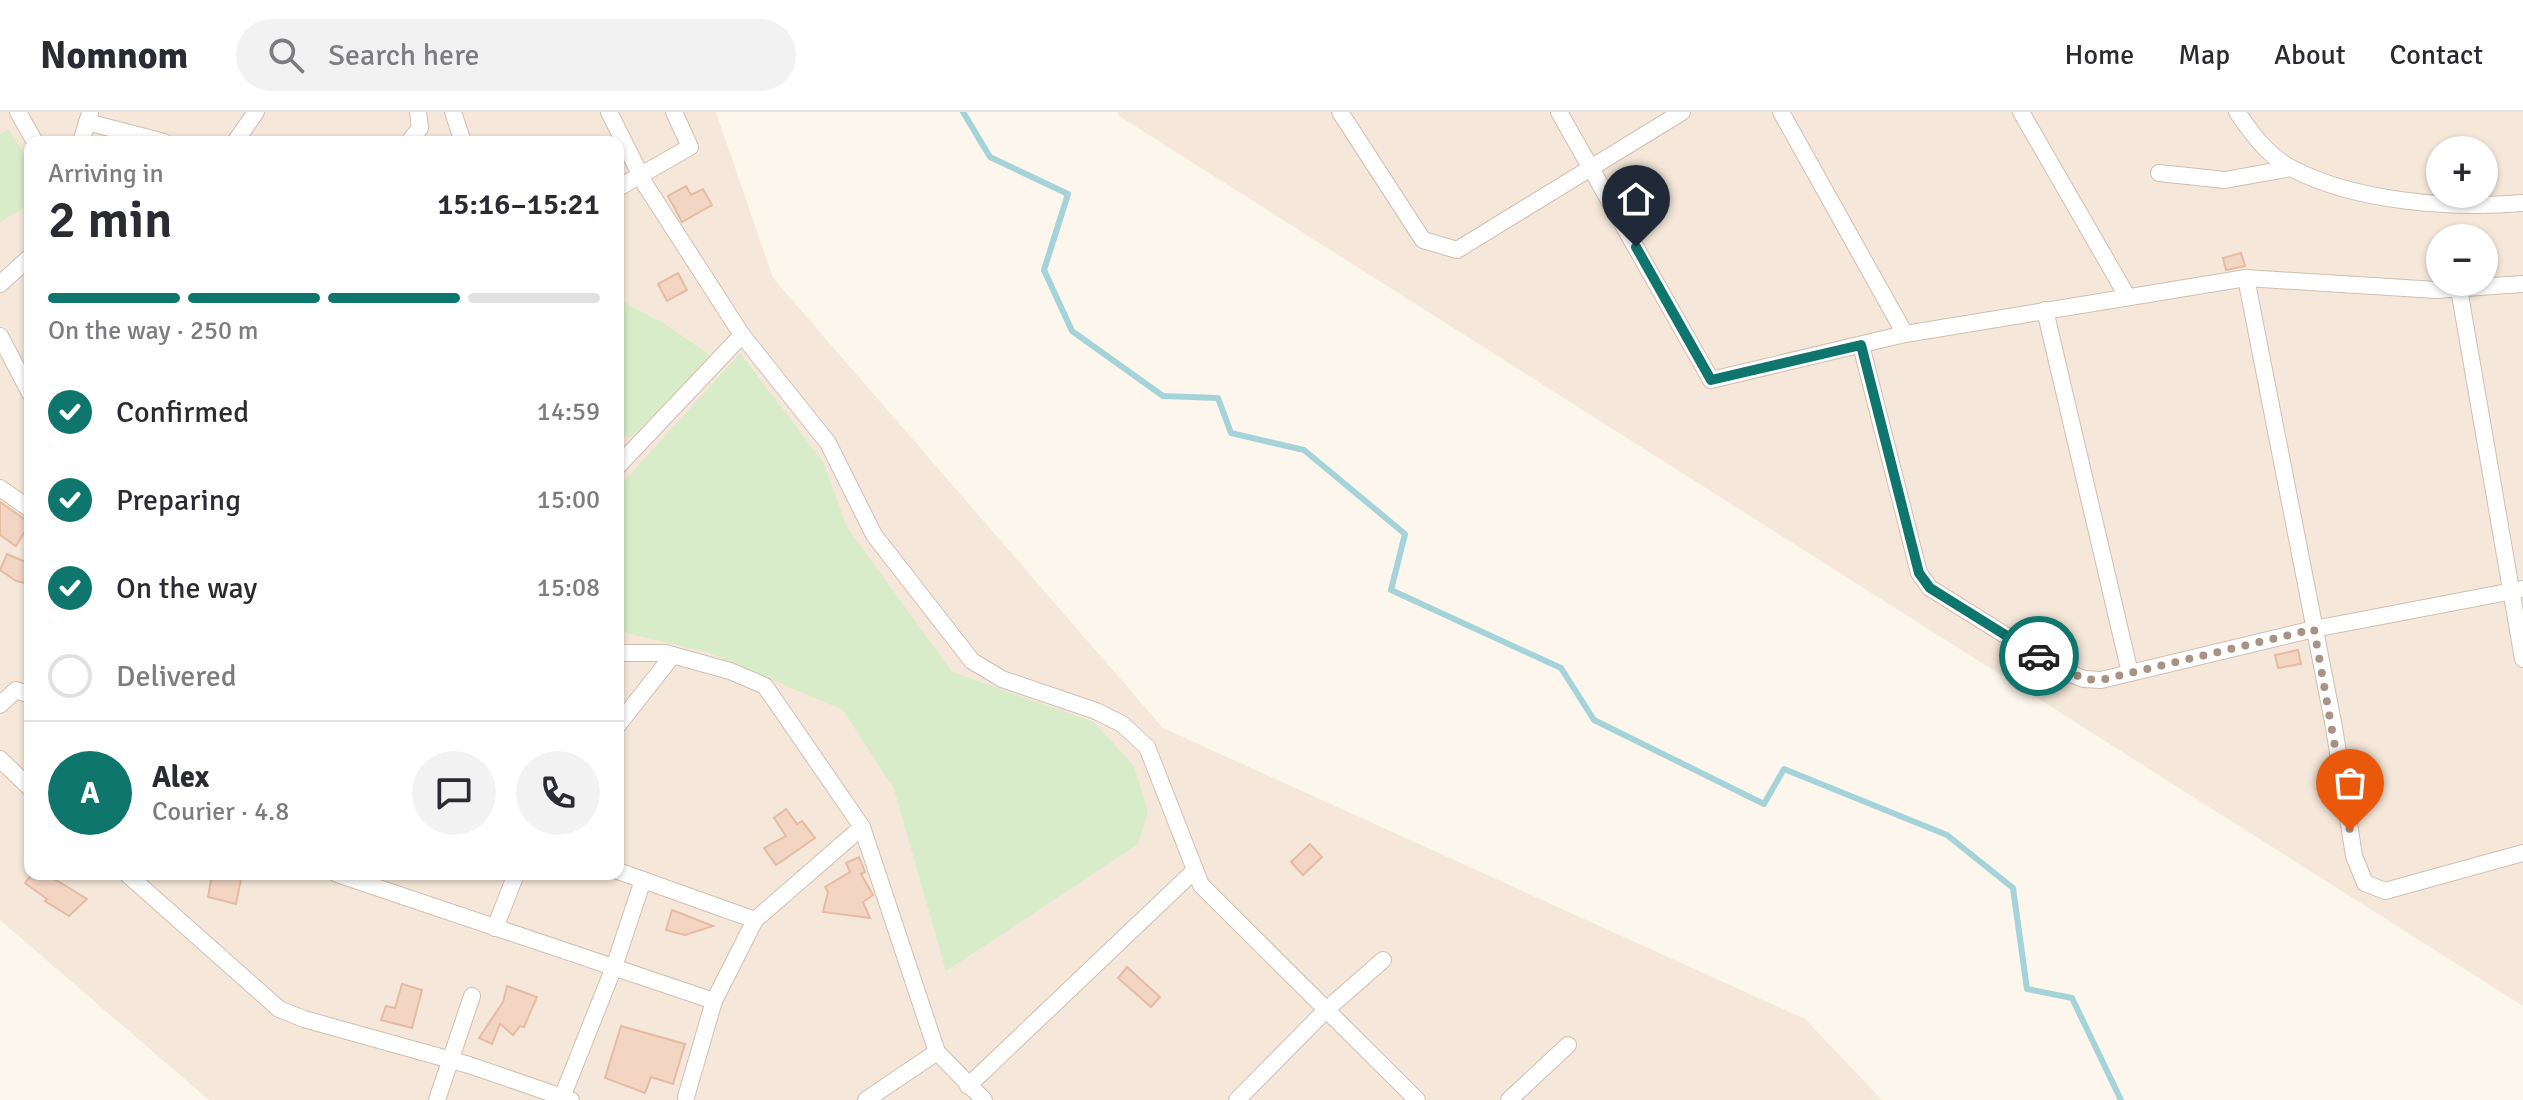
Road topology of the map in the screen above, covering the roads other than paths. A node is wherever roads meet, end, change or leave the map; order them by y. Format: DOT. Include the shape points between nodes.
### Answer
graph roads {
  1 [pos="18,112"];
  2 [pos="256,112"];
  3 [pos="453,112"];
  4 [pos="609,112"];
  5 [pos="674,112"];
  6 [pos="1340,112"];
  7 [pos="1559,112"];
  8 [pos="1682,112"];
  9 [pos="1781,112"];
  10 [pos="2021,112"];
  11 [pos="2237,112"];
  12 [pos="89,117"];
  13 [pos="32,136"];
  14 [pos="146,136"];
  15 [pos="239,136"];
  16 [pos="461,136"];
  17 [pos="621,136"];
  18 [pos="624,141"];
  19 [pos="1591,168"];
  20 [pos="2291,168"];
  21 [pos="2159,173"];
  22 [pos="642,176"];
  23 [pos="624,185"];
  24 [pos="2523,203"];
  25 [pos="24,262"];
  26 [pos="2246,278"];
  27 [pos="0,284"];
  28 [pos="2523,284"];
  29 [pos="2498,286"];
  30 [pos="2426,287"];
  31 [pos="2127,296"];
  32 [pos="2460,296"];
  33 [pos="2045,310"];
  34 [pos="1905,334"];
  35 [pos="742,335"];
  36 [pos="0,336"];
  37 [pos="1861,345"];
  38 [pos="24,382"];
  39 [pos="624,460"];
  40 [pos="0,488"];
  41 [pos="24,505"];
  42 [pos="2516,590"];
  43 [pos="2314,629"];
  44 [pos="624,653"];
  45 [pos="673,655"];
  46 [pos="2523,659"];
  47 [pos="2130,673"];
  48 [pos="24,693"];
  49 [pos="0,705"];
  50 [pos="624,717"];
  51 [pos="0,759"];
  52 [pos="24,782"];
  53 [pos="862,827"];
  54 [pos="2523,853"];
  55 [pos="1195,870"];
  56 [pos="624,873"];
  57 [pos="134,880"];
  58 [pos="355,880"];
  59 [pos="514,880"];
  60 [pos="643,880"];
  61 [pos="755,920"];
  62 [pos="495,928"];
  63 [pos="1383,960"];
  64 [pos="614,967"];
  65 [pos="472,996"];
  66 [pos="714,1001"];
  67 [pos="1326,1010"];
  68 [pos="1568,1045"];
  69 [pos="937,1052"];
  70 [pos="450,1059"];
  71 [pos="968,1086"];
  72 [pos="686,1097"];
  73 [pos="565,1099"];
  74 [pos="437,1100"];
  75 [pos="866,1100"];
  76 [pos="984,1100"];
  77 [pos="1237,1100"];
  78 [pos="1417,1100"];
  79 [pos="1509,1100"];
  1 -- 13 [label="street"];
  2 -- 15 [label="street"];
  3 -- 16 [label="street"];
  4 -- 17 [label="street"];
  5 -- 22 [label="street" via="690,147"];
  6 -- 19 [label="street" via="1423,240 1457,250"];
  7 -- 19 [label="street"];
  8 -- 19 [label="street"];
  9 -- 34 [label="street"];
  10 -- 31 [label="street"];
  11 -- 20 [label="street" via="2255,139"];
  12 -- 14 [label="street"];
  18 -- 22 [label="street"];
  19 -- 37 [label="street" via="1711,380"];
  20 -- 21 [label="street" via="2225,180"];
  20 -- 24 [label="street" via="2349,190 2471,208"];
  22 -- 23 [label="street"];
  22 -- 35 [label="street"];
  25 -- 27 [label="street"];
  26 -- 30 [label="street"];
  26 -- 31 [label="street"];
  26 -- 43 [label="street"];
  28 -- 29 [label="street"];
  31 -- 33 [label="street"];
  32 -- 42 [label="street"];
  33 -- 34 [label="street"];
  33 -- 47 [label="street"];
  34 -- 37 [label="street"];
  35 -- 39 [label="street"];
  35 -- 55 [label="street" via="828,443 874,535 972,661 1002,679 1122,724 1147,747"];
  36 -- 38 [label="street"];
  37 -- 47 [label="street" via="1919,573 1930,588 2061,670 2093,679"];
  40 -- 41 [label="street"];
  42 -- 43 [label="street"];
  42 -- 46 [label="street"];
  43 -- 47 [label="street"];
  43 -- 54 [label="street" via="2354,856 2365,883 2385,891"];
  44 -- 45 [label="street"];
  45 -- 50 [label="street"];
  45 -- 53 [label="street" via="765,686"];
  48 -- 49 [label="street" via="16,690"];
  51 -- 52 [label="street"];
  53 -- 61 [label="street"];
  53 -- 69 [label="street"];
  55 -- 67 [label="street" via="1201,885"];
  55 -- 71 [label="street"];
  56 -- 60 [label="street"];
  57 -- 70 [label="street" via="279,1009"];
  58 -- 62 [label="street"];
  59 -- 62 [label="street"];
  60 -- 61 [label="street"];
  60 -- 64 [label="street"];
  61 -- 66 [label="street"];
  62 -- 64 [label="street"];
  63 -- 67 [label="street"];
  64 -- 66 [label="street"];
  64 -- 73 [label="street"];
  65 -- 70 [label="street"];
  66 -- 72 [label="street"];
  67 -- 77 [label="street"];
  67 -- 78 [label="street"];
  68 -- 79 [label="street"];
  69 -- 71 [label="street"];
  69 -- 75 [label="street"];
  70 -- 73 [label="street"];
  70 -- 74 [label="street"];
  71 -- 76 [label="street"];
}
